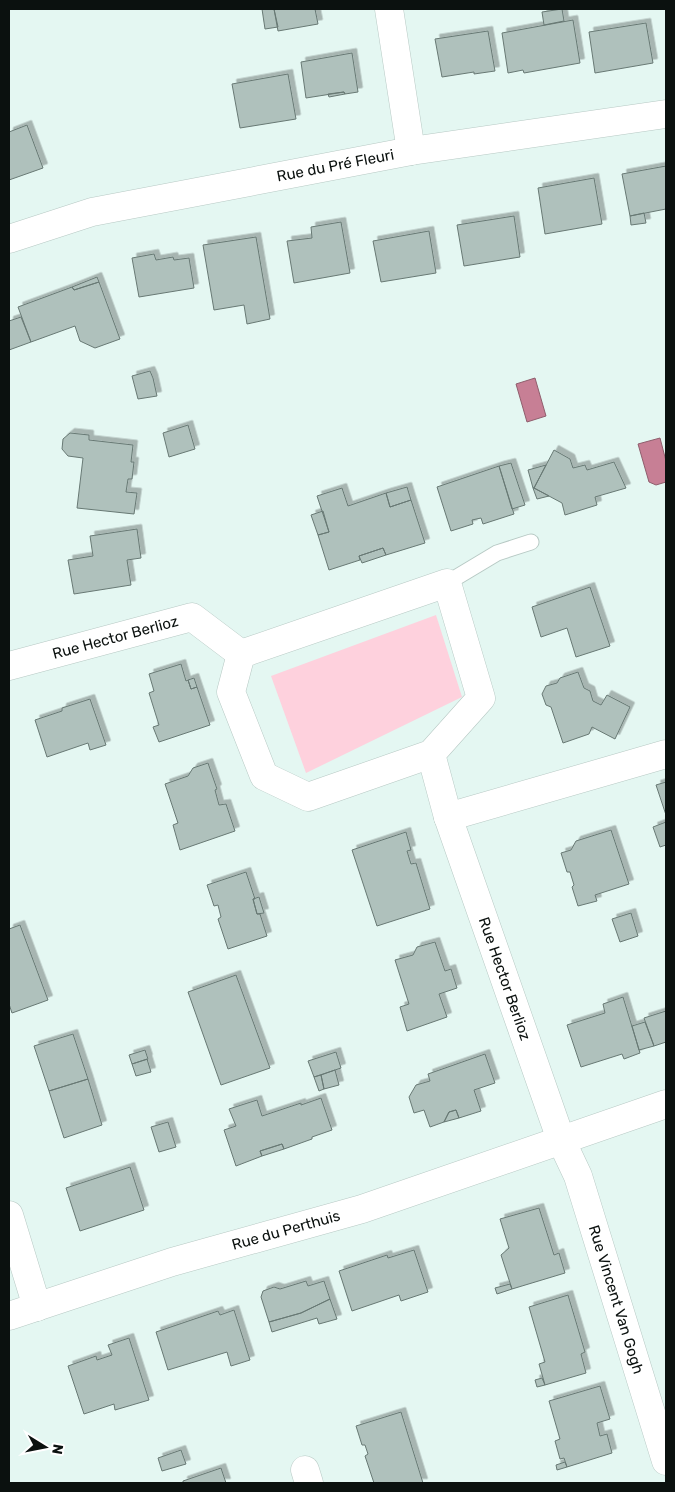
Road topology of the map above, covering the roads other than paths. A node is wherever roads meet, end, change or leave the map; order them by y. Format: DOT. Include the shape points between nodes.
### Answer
graph roads {
  1 [pos="389,9"];
  2 [pos="666,114"];
  3 [pos="411,151"];
  4 [pos="9,239"];
  5 [pos="531,542"];
  6 [pos="448,583"];
  7 [pos="241,654"];
  8 [pos="9,666"];
  9 [pos="431,754"];
  10 [pos="666,754"];
  11 [pos="448,817"];
  12 [pos="666,1104"];
  13 [pos="561,1140"];
  14 [pos="9,1214"];
  15 [pos="37,1307"];
  16 [pos="9,1316"];
  17 [pos="666,1461"];
  1 -- 3 [label="street"];
  2 -- 3 [label="street, Rue du Pré Fleuri"];
  3 -- 4 [label="street, Rue du Pré Fleuri" via="92,212"];
  5 -- 6 [label="lane" via="497,553"];
  6 -- 7 [label="street"];
  6 -- 9 [label="street" via="481,698"];
  7 -- 8 [label="street, Rue Hector Berlioz" via="192,617"];
  7 -- 9 [label="street" via="231,692 264,776 308,797"];
  9 -- 11 [label="street, Rue Hector Berlioz"];
  10 -- 11 [label="street"];
  11 -- 13 [label="street, Rue Hector Berlioz"];
  12 -- 13 [label="street, Rue du Perthuis"];
  13 -- 15 [label="street, Rue du Perthuis" via="362,1209 172,1262"];
  13 -- 17 [label="street, Rue Vincent Van Gogh" via="578,1176"];
  14 -- 15 [label="street"];
  15 -- 16 [label="street, Rue du Perthuis"];
}
